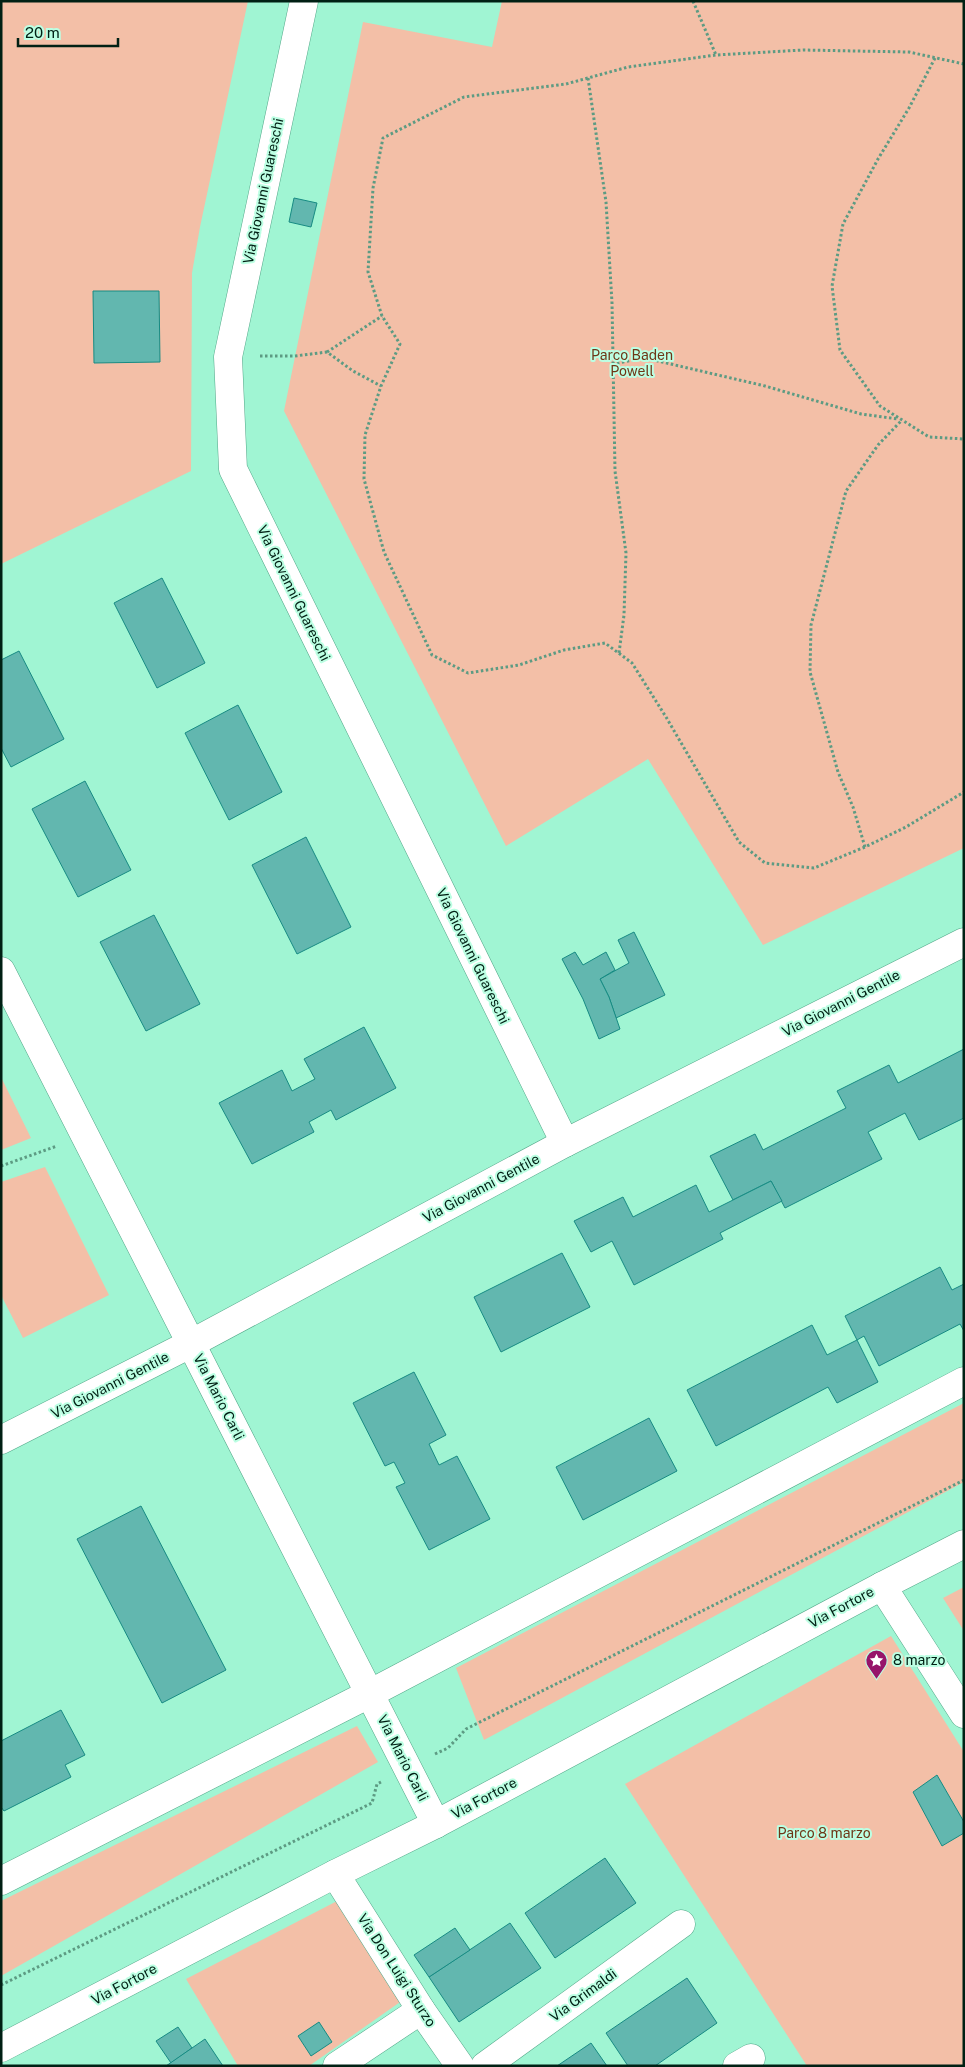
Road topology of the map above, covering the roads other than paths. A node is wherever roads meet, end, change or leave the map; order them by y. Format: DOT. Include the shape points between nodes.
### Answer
graph roads {
  1 [pos="304,1"];
  2 [pos="964,942"];
  3 [pos="1,971"];
  4 [pos="565,1143"];
  5 [pos="192,1343"];
  6 [pos="964,1381"];
  7 [pos="1,1440"];
  8 [pos="964,1544"];
  9 [pos="882,1586"];
  10 [pos="371,1693"];
  11 [pos="964,1714"];
  12 [pos="436,1824"];
  13 [pos="335,1874"];
  14 [pos="1,1881"];
  15 [pos="681,1924"];
  16 [pos="421,2010"];
  17 [pos="1,2048"];
  18 [pos="337,2066"];
  19 [pos="460,2066"];
  20 [pos="485,2066"];
  1 -- 4 [label="street, Via Giovanni Guareschi" via="228,357 233,469"];
  2 -- 4 [label="street, Via Giovanni Gentile"];
  3 -- 5 [label="street, Via Mario Carli"];
  4 -- 5 [label="street, Via Giovanni Gentile"];
  5 -- 7 [label="street, Via Giovanni Gentile"];
  5 -- 10 [label="street, Via Mario Carli"];
  6 -- 10 [label="street"];
  8 -- 9 [label="street, Via Fortore"];
  9 -- 11 [label="street"];
  9 -- 12 [label="street, Via Fortore"];
  10 -- 12 [label="street, Via Mario Carli"];
  10 -- 14 [label="street"];
  12 -- 13 [label="street, Via Fortore"];
  13 -- 16 [label="street, Via Don Luigi Sturzo"];
  13 -- 17 [label="street, Via Fortore"];
  15 -- 20 [label="street, Via Grimaldi"];
  16 -- 18 [label="street"];
  16 -- 19 [label="street, Via Don Luigi Sturzo"];
}
